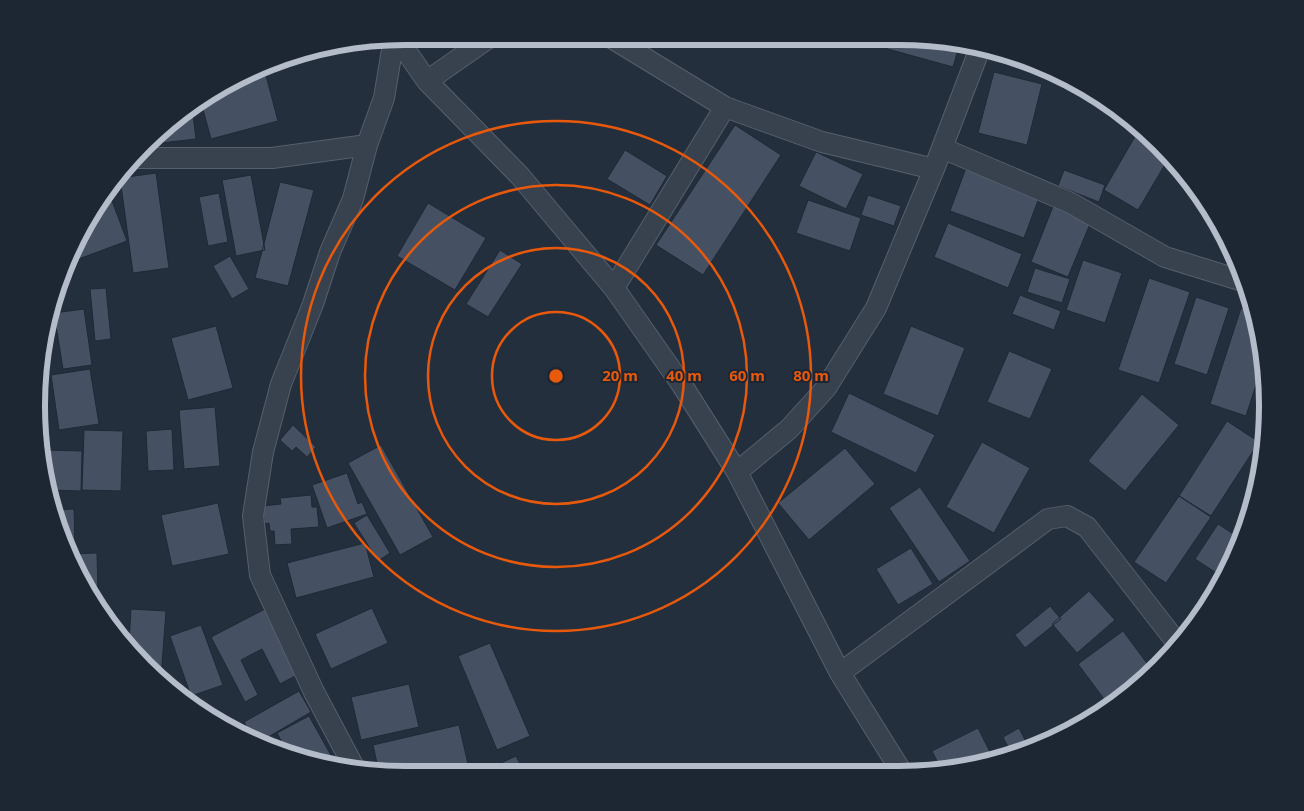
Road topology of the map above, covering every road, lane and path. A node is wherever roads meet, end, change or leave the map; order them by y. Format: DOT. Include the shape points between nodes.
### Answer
graph roads {
  1 [pos="400,45"];
  2 [pos="479,45"];
  3 [pos="623,45"];
  4 [pos="394,46"];
  5 [pos="978,54"];
  6 [pos="427,81"];
  7 [pos="725,107"];
  8 [pos="367,145"];
  9 [pos="942,148"];
  10 [pos="144,158"];
  11 [pos="934,169"];
  12 [pos="1236,279"];
  13 [pos="614,288"];
  14 [pos="737,472"];
  15 [pos="1174,639"];
  16 [pos="840,673"];
  17 [pos="351,762"];
  18 [pos="898,766"];
  1 -- 6 [label="street"];
  2 -- 6 [label="street"];
  3 -- 7 [label="street"];
  4 -- 8 [label="street" via="384,98"];
  5 -- 9 [label="street"];
  6 -- 13 [label="street" via="520,176"];
  7 -- 11 [label="street" via="822,142"];
  7 -- 13 [label="street"];
  8 -- 10 [label="street" via="272,158"];
  8 -- 17 [label="street" via="353,199 281,384 263,452 253,516 260,575 314,692"];
  9 -- 11 [label="street"];
  9 -- 12 [label="street" via="1071,203 1165,257"];
  11 -- 14 [label="street" via="876,308 826,388 789,429"];
  13 -- 14 [label="street" via="682,385"];
  14 -- 16 [label="street"];
  15 -- 16 [label="street" via="1087,527 1067,516 1048,519"];
  16 -- 18 [label="street"];
}
